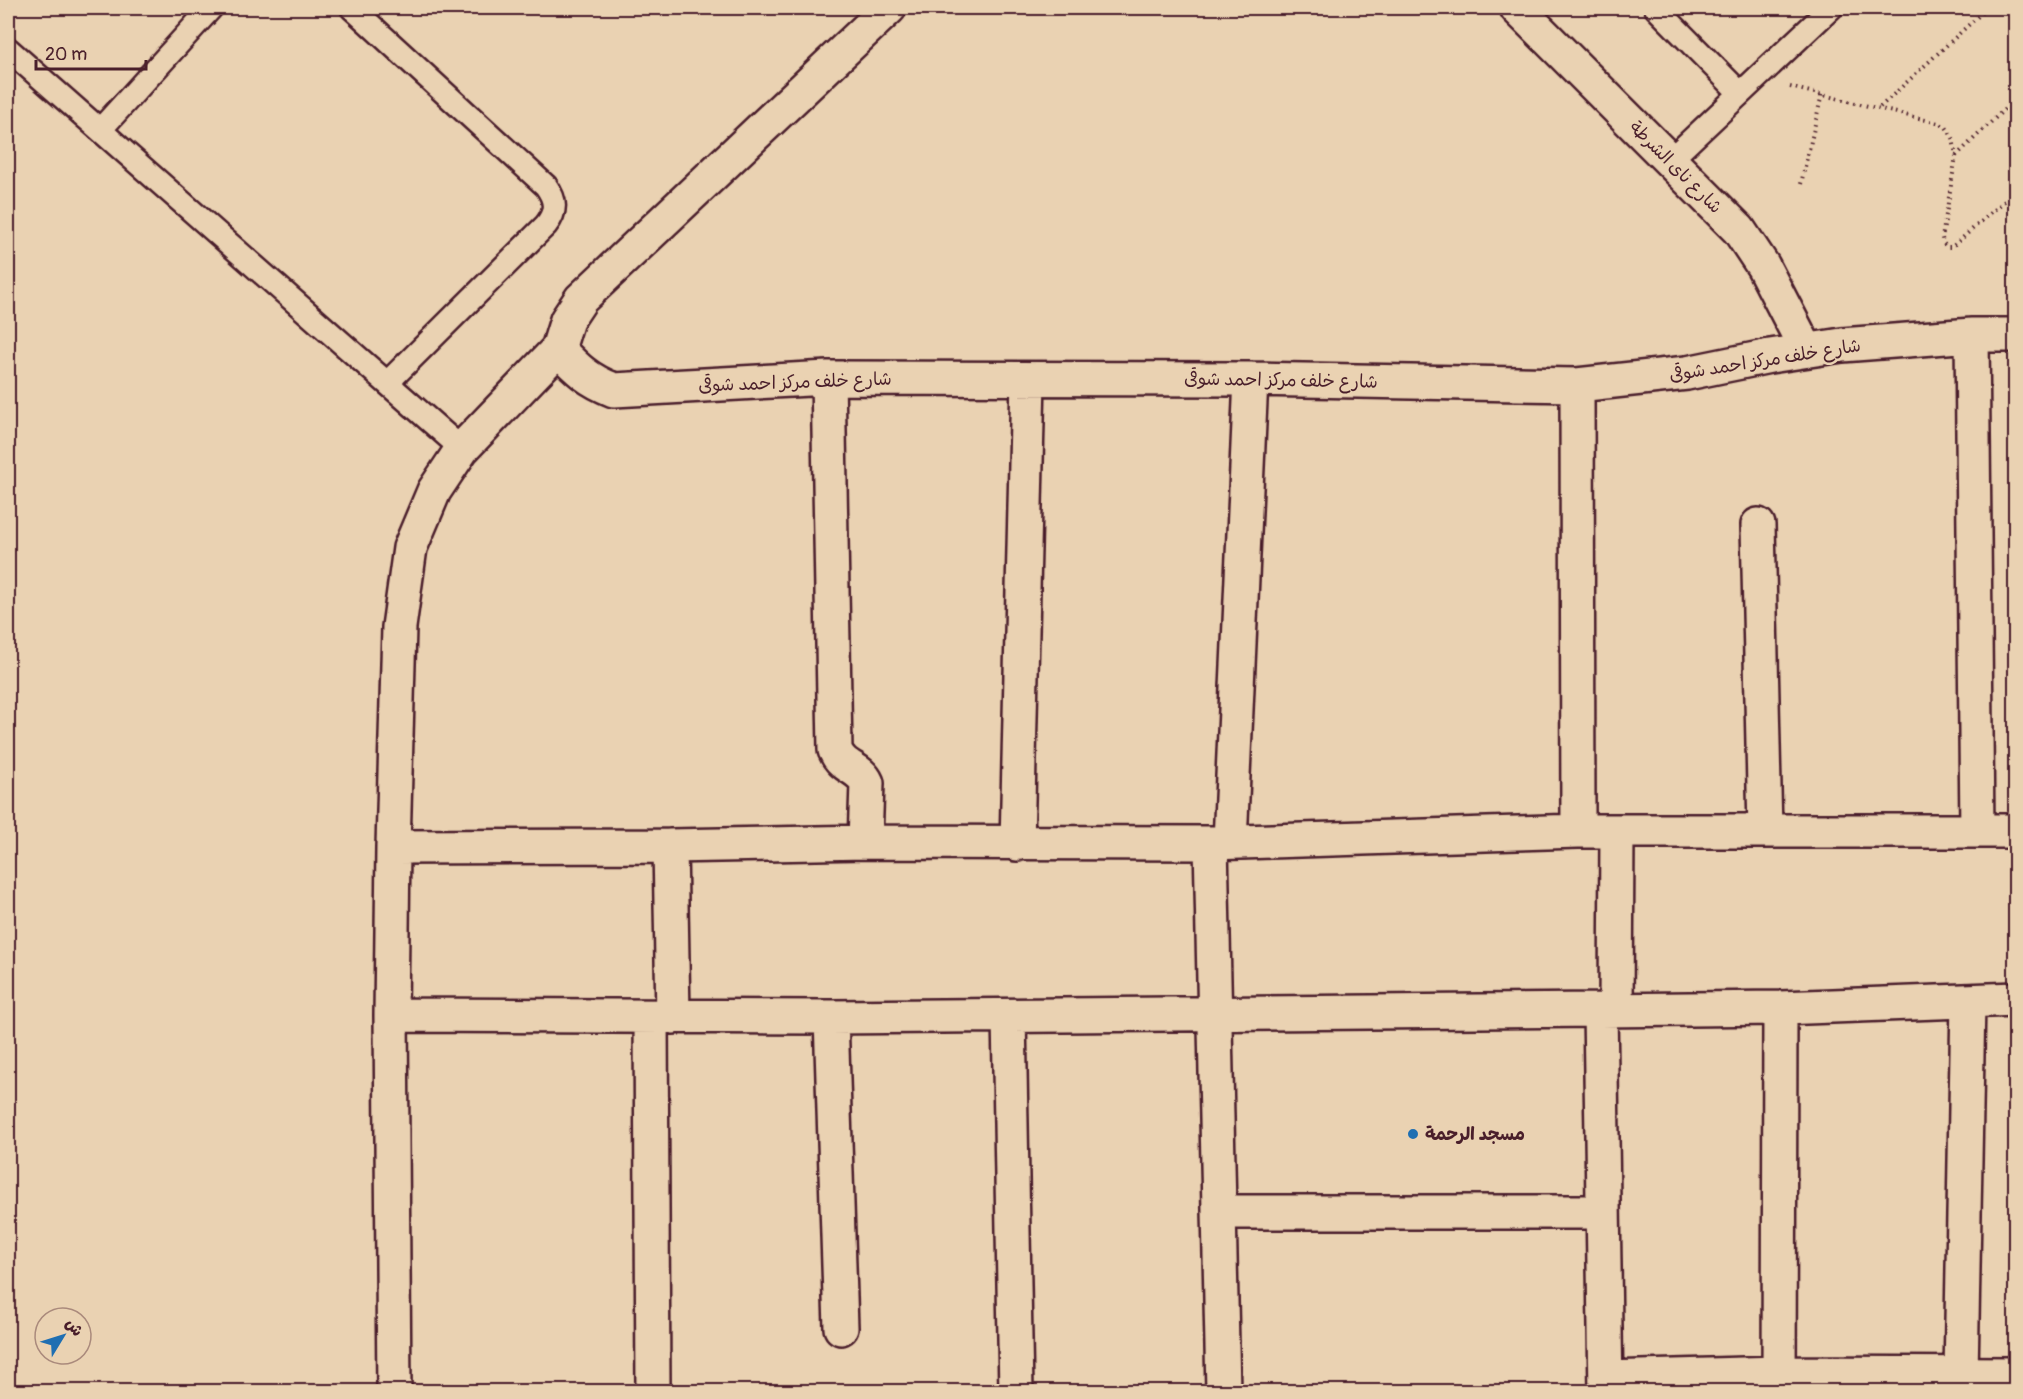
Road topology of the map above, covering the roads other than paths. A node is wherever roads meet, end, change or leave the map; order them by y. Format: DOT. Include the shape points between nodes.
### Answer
graph roads {
  1 [pos="211,8"];
  2 [pos="352,8"];
  3 [pos="889,8"];
  4 [pos="1517,8"];
  5 [pos="1656,8"];
  6 [pos="1831,8"];
  7 [pos="8,49"];
  8 [pos="1747,86"];
  9 [pos="100,130"];
  10 [pos="1670,160"];
  11 [pos="2016,334"];
  12 [pos="1972,335"];
  13 [pos="558,349"];
  14 [pos="1806,349"];
  15 [pos="828,378"];
  16 [pos="1251,379"];
  17 [pos="1028,380"];
  18 [pos="387,383"];
  19 [pos="1577,385"];
  20 [pos="462,449"];
  21 [pos="1758,525"];
  22 [pos="1578,831"];
  23 [pos="1765,831"];
  24 [pos="1977,831"];
  25 [pos="2016,831"];
  26 [pos="1617,832"];
  27 [pos="865,842"];
  28 [pos="1220,843"];
  29 [pos="1017,844"];
  30 [pos="670,846"];
  31 [pos="393,847"];
  32 [pos="2016,999"];
  33 [pos="1968,1001"];
  34 [pos="1780,1008"];
  35 [pos="1608,1010"];
  36 [pos="1214,1013"];
  37 [pos="391,1015"];
  38 [pos="1009,1016"];
  39 [pos="662,1017"];
  40 [pos="831,1017"];
  41 [pos="1219,1212"];
  42 [pos="1603,1212"];
  43 [pos="841,1328"];
  44 [pos="1961,1374"];
  45 [pos="2016,1374"];
  46 [pos="1779,1382"];
  47 [pos="1606,1385"];
  48 [pos="394,1392"];
  49 [pos="653,1392"];
  50 [pos="1016,1392"];
  51 [pos="1223,1392"];
  1 -- 9 [label="lane"];
  2 -- 18 [label="lane" via="546,186 555,206 546,225"];
  3 -- 13 [label="street" via="581,300 567,320"];
  4 -- 10 [label="street, شارع ناى الشرطة"];
  5 -- 8 [label="lane"];
  6 -- 8 [label="lane"];
  7 -- 9 [label="lane"];
  8 -- 10 [label="lane"];
  9 -- 18 [label="lane"];
  10 -- 14 [label="street, شارع ناى الشرطة" via="1738,230 1763,266"];
  11 -- 12 [label="street, شارع خلف مركز احمد شوقى"];
  12 -- 14 [label="street, شارع خلف مركز احمد شوقى"];
  12 -- 24 [label="street"];
  13 -- 15 [label="street, شارع خلف مركز احمد شوقى" via="594,383 614,390"];
  13 -- 20 [label="street"];
  14 -- 19 [label="street, شارع خلف مركز احمد شوقى" via="1687,373"];
  15 -- 17 [label="street, شارع خلف مركز احمد شوقى"];
  15 -- 27 [label="street" via="835,750 839,759 864,776 867,783"];
  16 -- 17 [label="street, شارع خلف مركز احمد شوقى"];
  16 -- 19 [label="street, شارع خلف مركز احمد شوقى"];
  16 -- 28 [label="street"];
  17 -- 29 [label="street"];
  18 -- 20 [label="lane"];
  19 -- 22 [label="street"];
  20 -- 31 [label="street" via="434,491 410,548 399,627"];
  21 -- 23 [label="street"];
  22 -- 26 [label="street"];
  22 -- 28 [label="street"];
  23 -- 24 [label="street"];
  23 -- 26 [label="street"];
  24 -- 25 [label="street"];
  26 -- 35 [label="street"];
  27 -- 29 [label="street"];
  27 -- 30 [label="street"];
  28 -- 29 [label="street"];
  28 -- 36 [label="street"];
  30 -- 31 [label="street"];
  30 -- 39 [label="street"];
  31 -- 37 [label="street"];
  32 -- 33 [label="street"];
  33 -- 34 [label="street"];
  33 -- 44 [label="street"];
  34 -- 35 [label="street"];
  34 -- 46 [label="street"];
  35 -- 36 [label="street"];
  35 -- 42 [label="street"];
  36 -- 38 [label="street"];
  36 -- 41 [label="street"];
  37 -- 39 [label="street"];
  37 -- 48 [label="street"];
  38 -- 40 [label="street"];
  38 -- 50 [label="street"];
  39 -- 40 [label="street"];
  39 -- 49 [label="street"];
  40 -- 43 [label="street"];
  41 -- 42 [label="street"];
  41 -- 51 [label="street"];
  42 -- 47 [label="street"];
  44 -- 45 [label="street"];
  44 -- 46 [label="street"];
  46 -- 47 [label="street"];
}
